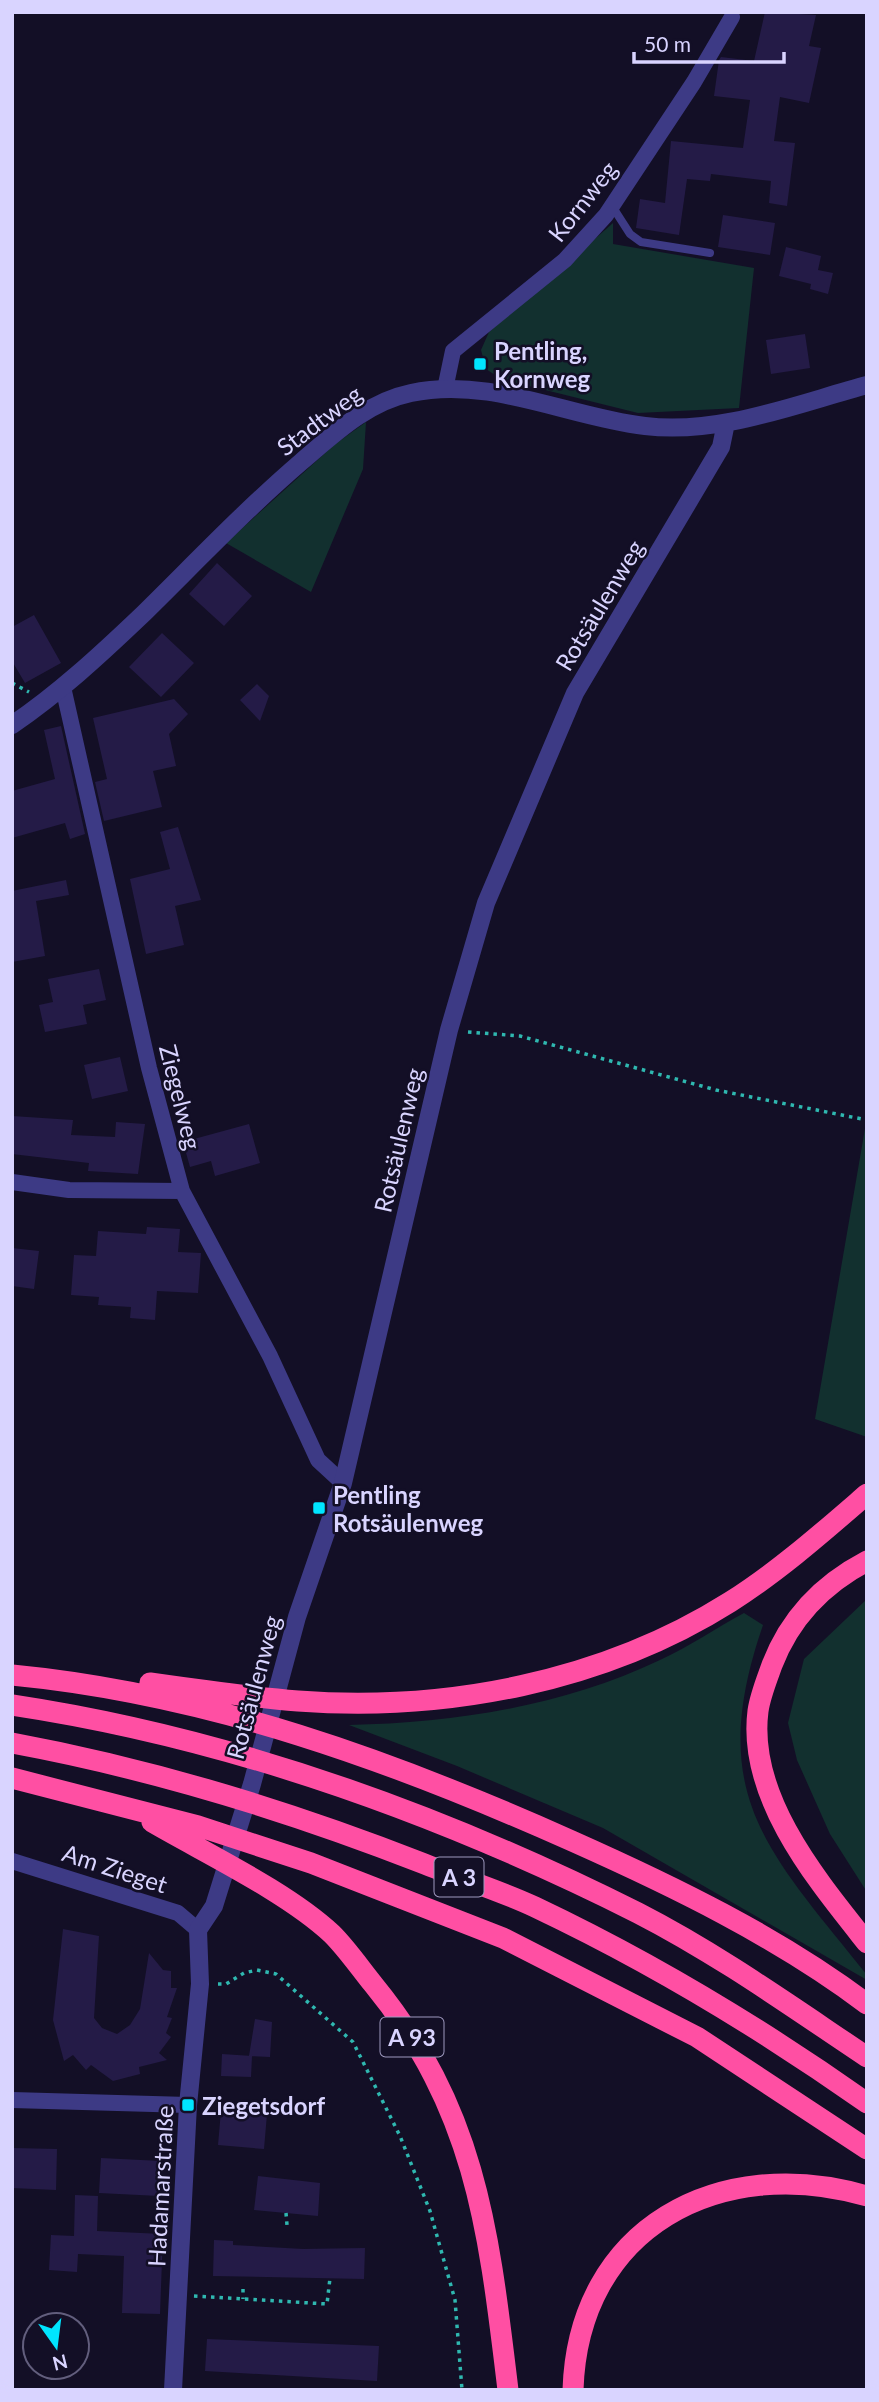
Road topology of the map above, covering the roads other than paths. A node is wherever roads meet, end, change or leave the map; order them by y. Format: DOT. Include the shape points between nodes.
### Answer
graph roads {
  1 [pos="732,17"];
  2 [pos="612,206"];
  3 [pos="710,253"];
  4 [pos="867,385"];
  5 [pos="445,389"];
  6 [pos="726,424"];
  7 [pos="63,687"];
  8 [pos="12,725"];
  9 [pos="12,1182"];
  10 [pos="183,1191"];
  11 [pos="342,1482"];
  12 [pos="867,1494"];
  13 [pos="867,1561"];
  14 [pos="12,1675"];
  15 [pos="45,1678"];
  16 [pos="12,1705"];
  17 [pos="12,1743"];
  18 [pos="12,1778"];
  19 [pos="129,1809"];
  20 [pos="12,1861"];
  21 [pos="198,1930"];
  22 [pos="867,1943"];
  23 [pos="867,2004"];
  24 [pos="867,2056"];
  25 [pos="12,2100"];
  26 [pos="867,2103"];
  27 [pos="188,2105"];
  28 [pos="867,2149"];
  29 [pos="867,2196"];
  30 [pos="173,2390"];
  31 [pos="508,2390"];
  32 [pos="573,2390"];
  1 -- 2 [label="street, Kornweg"];
  2 -- 3 [label="lane" via="630,234 641,242"];
  2 -- 5 [label="street, Kornweg" via="565,260 453,351"];
  4 -- 6 [label="street, Stadtweg"];
  5 -- 6 [label="street, Stadtweg" via="502,394 648,427"];
  5 -- 7 [label="street, Stadtweg" via="411,393 374,405 340,429 252,504"];
  6 -- 11 [label="street, Rotsäulenweg" via="721,447 575,693 486,903 449,1030"];
  7 -- 8 [label="street, Stadtweg"];
  7 -- 10 [label="street, Ziegelweg" via="149,1068"];
  9 -- 10 [label="street" via="69,1190"];
  10 -- 11 [label="street, Ziegelweg" via="270,1356 318,1460"];
  11 -- 21 [label="street, Rotsäulenweg" via="291,1636 214,1906"];
  12 -- 15 [label="highway" via="729,1603 650,1643 569,1674 509,1688 388,1703 311,1701 74,1673"];
  13 -- 22 [label="highway" via="840,1575 806,1606 782,1638 758,1725 759,1753 776,1808 801,1857"];
  14 -- 15 [label="highway"];
  15 -- 23 [label="highway" via="159,1697 272,1726 454,1788 718,1909"];
  16 -- 24 [label="highway, A 3" via="244,1754 457,1830 639,1914 752,1980"];
  17 -- 26 [label="highway, A 3" via="102,1760 318,1822 533,1906 789,2048"];
  18 -- 19 [label="highway"];
  19 -- 28 [label="highway" via="311,1863 503,1938 697,2037"];
  19 -- 31 [label="highway, A 93" via="272,1891 332,1934 400,2016 430,2065 459,2128 479,2194"];
  20 -- 21 [label="street, Am Zieget" via="178,1913"];
  21 -- 27 [label="street, Hadamarstraße" via="200,1984"];
  25 -- 27 [label="street"];
  27 -- 30 [label="street, Hadamarstraße"];
  29 -- 32 [label="highway" via="779,2182 719,2191 657,2219 628,2245 602,2281 585,2318"];
}
